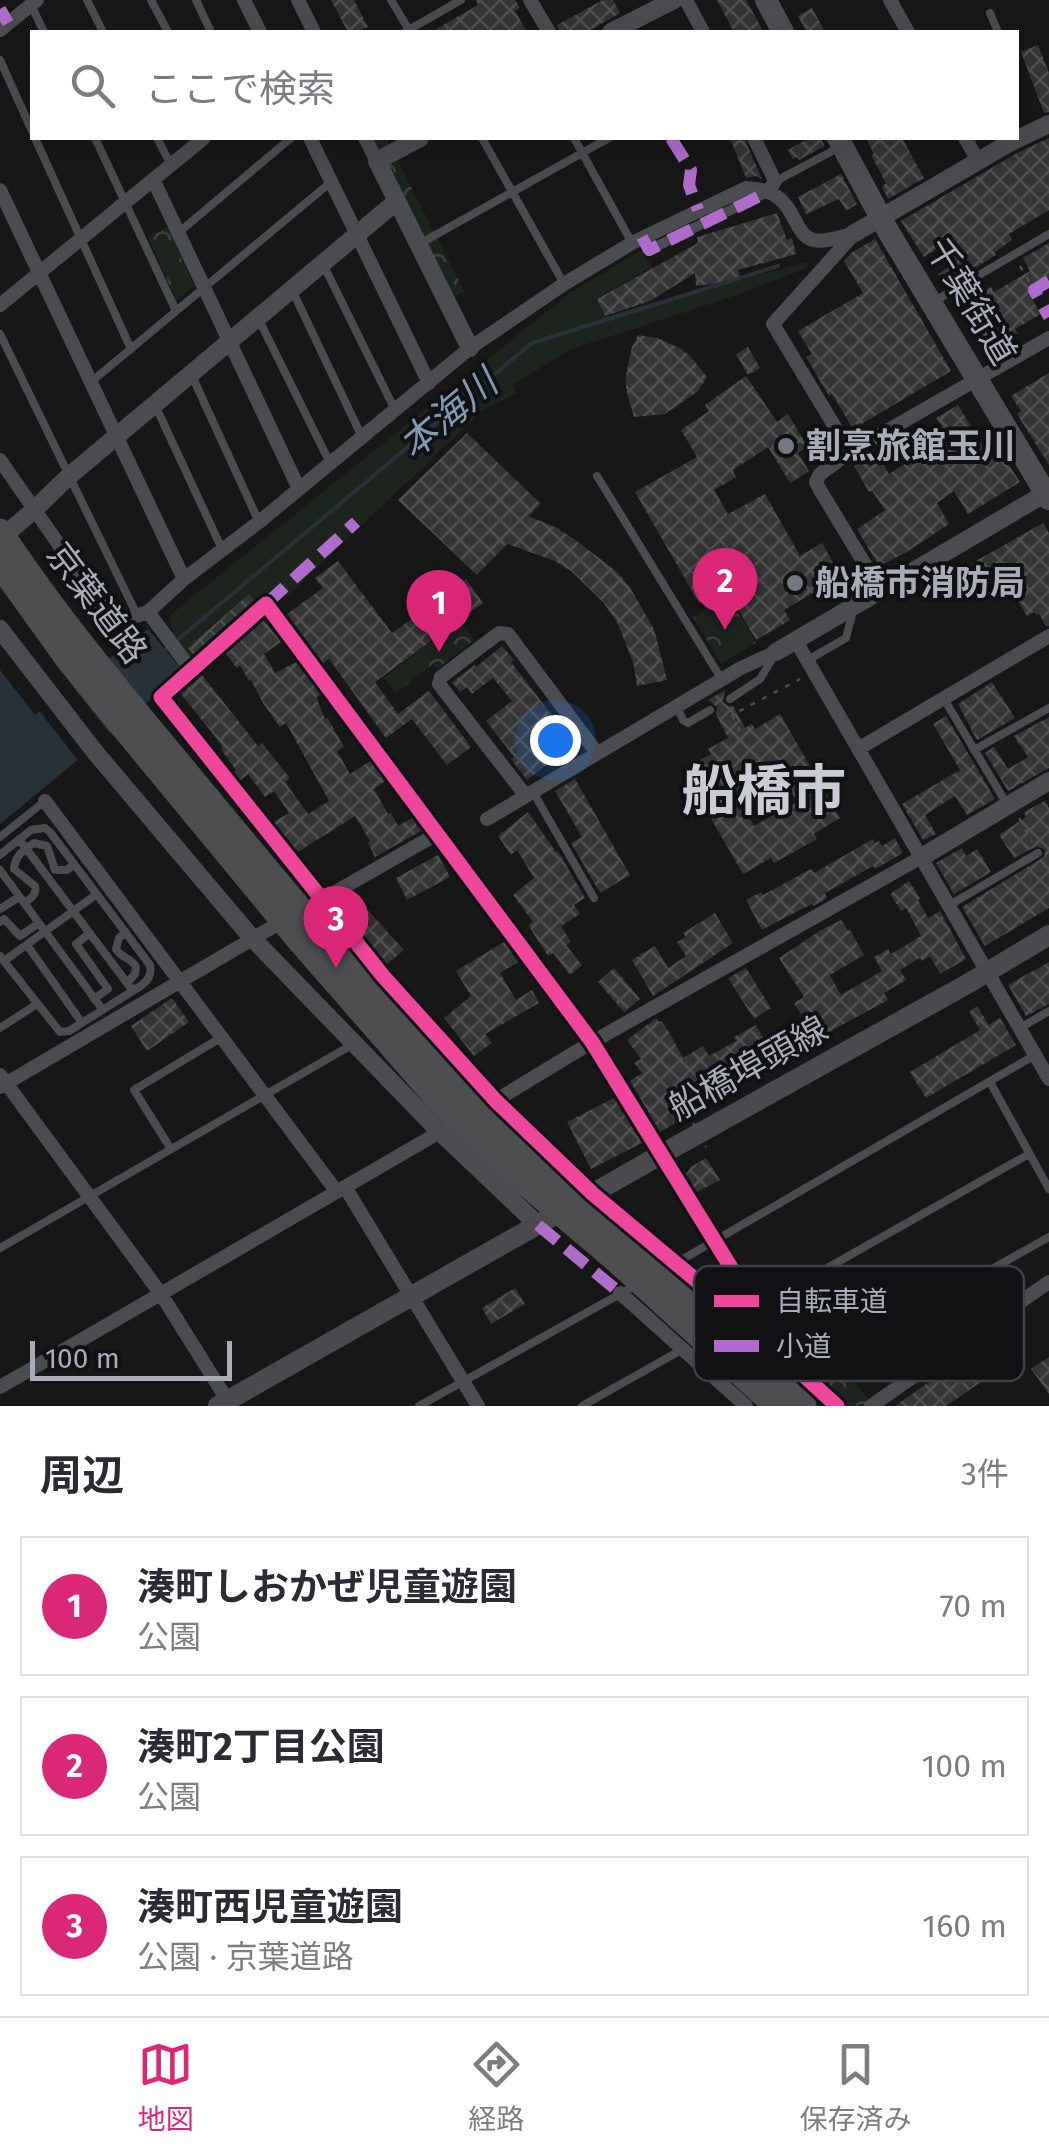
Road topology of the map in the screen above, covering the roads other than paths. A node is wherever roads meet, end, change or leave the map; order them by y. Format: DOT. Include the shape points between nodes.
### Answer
graph roads {
  1 [pos="87,0"];
  2 [pos="151,0"];
  3 [pos="196,0"];
  4 [pos="244,0"];
  5 [pos="298,0"];
  6 [pos="392,0"];
  7 [pos="461,0"];
  8 [pos="530,0"];
  9 [pos="674,0"];
  10 [pos="686,0"];
  11 [pos="766,0"];
  12 [pos="890,0"];
  13 [pos="34,3"];
  14 [pos="990,13"];
  15 [pos="0,30"];
  16 [pos="43,30"];
  17 [pos="103,30"];
  18 [pos="167,30"];
  19 [pos="211,30"];
  20 [pos="259,30"];
  21 [pos="313,30"];
  22 [pos="407,30"];
  23 [pos="409,30"];
  24 [pos="548,30"];
  25 [pos="616,30"];
  26 [pos="701,30"];
  27 [pos="782,30"];
  28 [pos="907,30"];
  29 [pos="997,30"];
  30 [pos="0,60"];
  31 [pos="1049,124"];
  32 [pos="30,125"];
  33 [pos="1019,136"];
  34 [pos="37,140"];
  35 [pos="95,140"];
  36 [pos="158,140"];
  37 [pos="202,140"];
  38 [pos="289,140"];
  39 [pos="311,140"];
  40 [pos="366,140"];
  41 [pos="416,140"];
  42 [pos="483,140"];
  43 [pos="575,140"];
  44 [pos="605,140"];
  45 [pos="755,140"];
  46 [pos="966,140"];
  47 [pos="1010,140"];
  48 [pos="840,142"];
  49 [pos="582,153"];
  50 [pos="377,161"];
  51 [pos="978,162"];
  52 [pos="171,165"];
  53 [pos="153,179"];
  54 [pos="332,182"];
  55 [pos="772,187"];
  56 [pos="0,190"];
  57 [pos="513,191"];
  58 [pos="126,202"];
  59 [pos="398,202"];
  60 [pos="881,219"];
  61 [pos="178,233"];
  62 [pos="853,234"];
  63 [pos="1049,234"];
  64 [pos="356,236"];
  65 [pos="81,238"];
  66 [pos="637,240"];
  67 [pos="418,245"];
  68 [pos="323,264"];
  69 [pos="40,272"];
  70 [pos="564,284"];
  71 [pos="204,288"];
  72 [pos="292,290"];
  73 [pos="931,304"];
  74 [pos="0,305"];
  75 [pos="176,311"];
  76 [pos="258,318"];
  77 [pos="0,334"];
  78 [pos="1049,338"];
  79 [pos="229,342"];
  80 [pos="131,348"];
  81 [pos="470,348"];
  82 [pos="191,374"];
  83 [pos="977,378"];
  84 [pos="91,382"];
  85 [pos="429,383"];
  86 [pos="154,404"];
  87 [pos="396,410"];
  88 [pos="116,437"];
  89 [pos="362,437"];
  90 [pos="850,452"];
  91 [pos="0,460"];
  92 [pos="330,463"];
  93 [pos="597,476"];
  94 [pos="68,477"];
  95 [pos="299,489"];
  96 [pos="1048,493"];
  97 [pos="34,510"];
  98 [pos="259,522"];
  99 [pos="0,531"];
  100 [pos="0,539"];
  101 [pos="222,549"];
  102 [pos="0,565"];
  103 [pos="184,579"];
  104 [pos="881,591"];
  105 [pos="854,607"];
  106 [pos="143,614"];
  107 [pos="0,629"];
  108 [pos="1049,636"];
  109 [pos="796,641"];
  110 [pos="776,652"];
  111 [pos="809,667"];
  112 [pos="192,671"];
  113 [pos="722,680"];
  114 [pos="944,698"];
  115 [pos="730,699"];
  116 [pos="676,706"];
  117 [pos="1049,708"];
  118 [pos="710,710"];
  119 [pos="858,749"];
  120 [pos="974,750"];
  121 [pos="597,753"];
  122 [pos="1049,782"];
  123 [pos="529,794"];
  124 [pos="45,800"];
  125 [pos="1009,805"];
  126 [pos="487,818"];
  127 [pos="437,834"];
  128 [pos="0,836"];
  129 [pos="19,839"];
  130 [pos="26,848"];
  131 [pos="1038,853"];
  132 [pos="0,855"];
  133 [pos="920,858"];
  134 [pos="74,864"];
  135 [pos="0,870"];
  136 [pos="97,894"];
  137 [pos="594,898"];
  138 [pos="323,899"];
  139 [pos="22,900"];
  140 [pos="948,906"];
  141 [pos="0,909"];
  142 [pos="74,911"];
  143 [pos="0,922"];
  144 [pos="42,927"];
  145 [pos="126,932"];
  146 [pos="90,933"];
  147 [pos="1049,934"];
  148 [pos="252,938"];
  149 [pos="27,944"];
  150 [pos="2,958"];
  151 [pos="109,958"];
  152 [pos="87,960"];
  153 [pos="73,970"];
  154 [pos="94,970"];
  155 [pos="988,971"];
  156 [pos="149,977"];
  157 [pos="176,985"];
  158 [pos="130,987"];
  159 [pos="94,999"];
  160 [pos="37,1004"];
  161 [pos="102,1010"];
  162 [pos="1049,1011"];
  163 [pos="82,1023"];
  164 [pos="0,1028"];
  165 [pos="1020,1028"];
  166 [pos="222,1037"];
  167 [pos="592,1042"];
  168 [pos="354,1043"];
  169 [pos="1036,1055"];
  170 [pos="1049,1080"];
  171 [pos="2,1082"];
  172 [pos="990,1082"];
  173 [pos="265,1095"];
  174 [pos="496,1101"];
  175 [pos="440,1132"];
  176 [pos="170,1149"];
  177 [pos="662,1154"];
  178 [pos="1029,1154"];
  179 [pos="341,1189"];
  180 [pos="1049,1189"];
  181 [pos="593,1194"];
  182 [pos="88,1196"];
  183 [pos="538,1225"];
  184 [pos="1049,1237"];
  185 [pos="716,1242"];
  186 [pos="0,1248"];
  187 [pos="676,1264"];
  188 [pos="731,1266"];
  189 [pos="830,1266"];
  190 [pos="997,1266"];
  191 [pos="694,1279"];
  192 [pos="1049,1282"];
  193 [pos="161,1294"];
  194 [pos="620,1294"];
  195 [pos="412,1297"];
  196 [pos="1024,1299"];
  197 [pos="694,1308"];
  198 [pos="694,1331"];
  199 [pos="694,1343"];
  200 [pos="681,1350"];
  201 [pos="694,1361"];
  202 [pos="719,1381"];
  203 [pos="749,1381"];
  204 [pos="776,1381"];
  205 [pos="798,1381"];
  206 [pos="810,1381"];
  207 [pos="907,1381"];
  208 [pos="464,1382"];
  209 [pos="0,1387"];
  210 [pos="226,1404"];
  211 [pos="419,1406"];
  212 [pos="478,1406"];
  213 [pos="582,1406"];
  214 [pos="749,1406"];
  215 [pos="776,1406"];
  216 [pos="804,1406"];
  217 [pos="837,1406"];
  218 [pos="871,1406"];
  1 -- 17 [label="lane"];
  2 -- 18 [label="lane"];
  3 -- 19 [label="lane"];
  4 -- 20 [label="street"];
  5 -- 21 [label="street"];
  6 -- 22 [label="lane"];
  7 -- 23 [label="lane"];
  8 -- 24 [label="street"];
  9 -- 25 [label="street"];
  10 -- 26 [label="street"];
  11 -- 27 [label="highway"];
  12 -- 28 [label="street"];
  13 -- 15 [label="street"];
  13 -- 16 [label="lane"];
  14 -- 29 [label="lane"];
  30 -- 32 [label="lane"];
  31 -- 33 [label="street"];
  34 -- 65 [label="lane"];
  35 -- 58 [label="lane"];
  36 -- 52 [label="lane"];
  37 -- 52 [label="street"];
  38 -- 61 [label="lane"];
  39 -- 54 [label="street"];
  40 -- 50 [label="street"];
  41 -- 50 [label="street"];
  42 -- 57 [label="lane"];
  43 -- 49 [label="lane"];
  44 -- 49 [label="lane"];
  45 -- 55 [label="street"];
  46 -- 51 [label="street"];
  47 -- 51 [label="street"];
  48 -- 55 [label="lane"];
  48 -- 60 [label="highway, 千葉街道"];
  49 -- 57 [label="lane"];
  49 -- 66 [label="lane"];
  50 -- 59 [label="street"];
  51 -- 60 [label="street"];
  52 -- 53 [label="street"];
  53 -- 58 [label="street"];
  53 -- 61 [label="street"];
  54 -- 64 [label="street"];
  54 -- 71 [label="lane"];
  55 -- 62 [label="street" via="810,240"];
  55 -- 66 [label="street" via="746,188"];
  56 -- 69 [label="street"];
  57 -- 67 [label="lane"];
  57 -- 70 [label="lane"];
  58 -- 65 [label="street"];
  58 -- 75 [label="lane"];
  59 -- 64 [label="street"];
  59 -- 67 [label="street"];
  60 -- 62 [label="street"];
  60 -- 73 [label="highway, 千葉街道"];
  61 -- 71 [label="street"];
  62 -- 90 [label="street" via="773,324"];
  63 -- 73 [label="lane"];
  64 -- 68 [label="street"];
  64 -- 85 [label="street"];
  65 -- 69 [label="street"];
  65 -- 80 [label="lane"];
  66 -- 70 [label="street"];
  67 -- 81 [label="street"];
  68 -- 72 [label="street"];
  68 -- 87 [label="lane"];
  69 -- 74 [label="street"];
  69 -- 84 [label="street"];
  70 -- 81 [label="street"];
  71 -- 75 [label="lane"];
  71 -- 79 [label="street"];
  72 -- 76 [label="street"];
  72 -- 89 [label="lane"];
  73 -- 83 [label="highway, 千葉街道"];
  75 -- 80 [label="lane"];
  76 -- 79 [label="street"];
  76 -- 92 [label="lane"];
  77 -- 94 [label="lane"];
  78 -- 83 [label="street"];
  79 -- 82 [label="street"];
  79 -- 95 [label="street"];
  80 -- 84 [label="lane"];
  81 -- 85 [label="street"];
  82 -- 86 [label="street"];
  82 -- 98 [label="lane"];
  83 -- 90 [label="street"];
  83 -- 96 [label="highway, 千葉街道"];
  84 -- 88 [label="street"];
  85 -- 87 [label="street"];
  86 -- 88 [label="street"];
  86 -- 101 [label="lane"];
  87 -- 89 [label="street"];
  88 -- 94 [label="street"];
  88 -- 103 [label="street"];
  89 -- 92 [label="street"];
  90 -- 104 [label="street" via="816,482"];
  91 -- 97 [label="street"];
  92 -- 95 [label="street"];
  93 -- 113 [label="lane"];
  94 -- 97 [label="street"];
  94 -- 106 [label="lane"];
  95 -- 98 [label="street"];
  96 -- 104 [label="street"];
  97 -- 100 [label="street"];
  97 -- 106 [label="street" via="103,608 124,620"];
  98 -- 101 [label="street"];
  99 -- 197 [label="highway, 京葉道路, bridge" via="80,644 473,1106"];
  101 -- 103 [label="street"];
  102 -- 198 [label="highway, 京葉道路, bridge" via="111,712 434,1095 492,1155"];
  103 -- 106 [label="street"];
  104 -- 105 [label="street"];
  105 -- 109 [label="street"];
  105 -- 111 [label="lane" via="846,638"];
  106 -- 112 [label="street"];
  107 -- 148 [label="street"];
  108 -- 114 [label="street"];
  109 -- 110 [label="street"];
  109 -- 111 [label="street"];
  110 -- 113 [label="street"];
  110 -- 115 [label="lane" via="760,680"];
  111 -- 119 [label="street"];
  112 -- 127 [label="street" via="266,604"];
  112 -- 138 [label="street" via="162,697"];
  113 -- 116 [label="street"];
  114 -- 119 [label="street"];
  114 -- 120 [label="lane"];
  116 -- 118 [label="lane" via="688,723"];
  116 -- 121 [label="street"];
  117 -- 120 [label="lane"];
  119 -- 133 [label="street"];
  120 -- 125 [label="lane"];
  121 -- 123 [label="street"];
  121 -- 123 [label="street" via="508,634 499,633 438,684"];
  122 -- 125 [label="street"];
  123 -- 126 [label="street"];
  123 -- 137 [label="lane"];
  124 -- 128 [label="lane"];
  124 -- 157 [label="street"];
  125 -- 133 [label="street"];
  127 -- 138 [label="street"];
  127 -- 167 [label="street"];
  129 -- 130 [label="lane"];
  129 -- 132 [label="lane"];
  129 -- 134 [label="lane" via="45,828"];
  130 -- 134 [label="lane" via="47,846 55,870"];
  130 -- 139 [label="lane" via="14,869 36,891"];
  130 -- 142 [label="lane"];
  131 -- 140 [label="lane"];
  133 -- 140 [label="street"];
  133 -- 167 [label="street"];
  134 -- 136 [label="lane"];
  135 -- 139 [label="lane"];
  136 -- 142 [label="lane"];
  136 -- 145 [label="lane"];
  138 -- 148 [label="street"];
  138 -- 174 [label="street"];
  139 -- 141 [label="lane"];
  139 -- 144 [label="lane"];
  140 -- 155 [label="street"];
  142 -- 144 [label="lane"];
  142 -- 146 [label="lane"];
  143 -- 144 [label="lane" via="20,936"];
  144 -- 149 [label="lane"];
  144 -- 153 [label="lane"];
  145 -- 156 [label="lane" via="150,964"];
  145 -- 158 [label="lane" via="116,949 136,967"];
  146 -- 151 [label="lane"];
  146 -- 152 [label="lane" via="76,944"];
  147 -- 155 [label="main road, 船橋埠頭線"];
  148 -- 157 [label="street"];
  148 -- 168 [label="street"];
  149 -- 150 [label="lane"];
  149 -- 163 [label="lane"];
  150 -- 160 [label="lane"];
  151 -- 154 [label="lane"];
  151 -- 158 [label="lane"];
  152 -- 153 [label="lane"];
  152 -- 154 [label="lane"];
  153 -- 159 [label="lane"];
  154 -- 159 [label="lane" via="108,989"];
  155 -- 165 [label="street"];
  155 -- 177 [label="main road, 船橋埠頭線"];
  156 -- 157 [label="lane"];
  156 -- 158 [label="lane"];
  157 -- 166 [label="street"];
  157 -- 171 [label="street"];
  158 -- 161 [label="lane"];
  159 -- 161 [label="lane"];
  160 -- 163 [label="lane" via="60,1032"];
  160 -- 164 [label="lane"];
  161 -- 163 [label="lane"];
  162 -- 165 [label="lane"];
  165 -- 169 [label="street"];
  166 -- 173 [label="street"];
  166 -- 176 [label="lane" via="134,1090"];
  167 -- 174 [label="street"];
  167 -- 177 [label="street"];
  168 -- 173 [label="lane"];
  168 -- 175 [label="street"];
  169 -- 170 [label="street"];
  169 -- 172 [label="lane"];
  171 -- 182 [label="street"];
  172 -- 178 [label="lane"];
  172 -- 185 [label="lane"];
  173 -- 176 [label="lane"];
  173 -- 179 [label="street"];
  174 -- 175 [label="street"];
  174 -- 181 [label="street"];
  175 -- 179 [label="street"];
  175 -- 183 [label="street"];
  176 -- 182 [label="lane"];
  177 -- 181 [label="main road, 船橋埠頭線"];
  177 -- 185 [label="street"];
  178 -- 180 [label="lane"];
  178 -- 189 [label="lane"];
  179 -- 193 [label="street"];
  179 -- 195 [label="street"];
  181 -- 183 [label="main road, 船橋埠頭線"];
  181 -- 187 [label="street"];
  182 -- 186 [label="lane"];
  182 -- 193 [label="street"];
  183 -- 195 [label="main road, 船橋埠頭線"];
  184 -- 190 [label="lane"];
  185 -- 187 [label="lane"];
  185 -- 188 [label="street"];
  187 -- 191 [label="street"];
  187 -- 194 [label="lane"];
  192 -- 196 [label="street"];
  193 -- 209 [label="street"];
  193 -- 210 [label="street"];
  194 -- 200 [label="street"];
  194 -- 208 [label="lane"];
  195 -- 208 [label="street"];
  195 -- 210 [label="main road, 船橋埠頭線"];
  199 -- 200 [label="lane"];
  200 -- 201 [label="street"];
  200 -- 213 [label="lane"];
  202 -- 214 [label="street"];
  203 -- 215 [label="highway, 京葉道路, bridge"];
  204 -- 216 [label="highway, 京葉道路, bridge"];
  205 -- 214 [label="lane"];
  206 -- 217 [label="street"];
  207 -- 218 [label="street"];
  208 -- 211 [label="lane"];
  208 -- 212 [label="street"];
}
